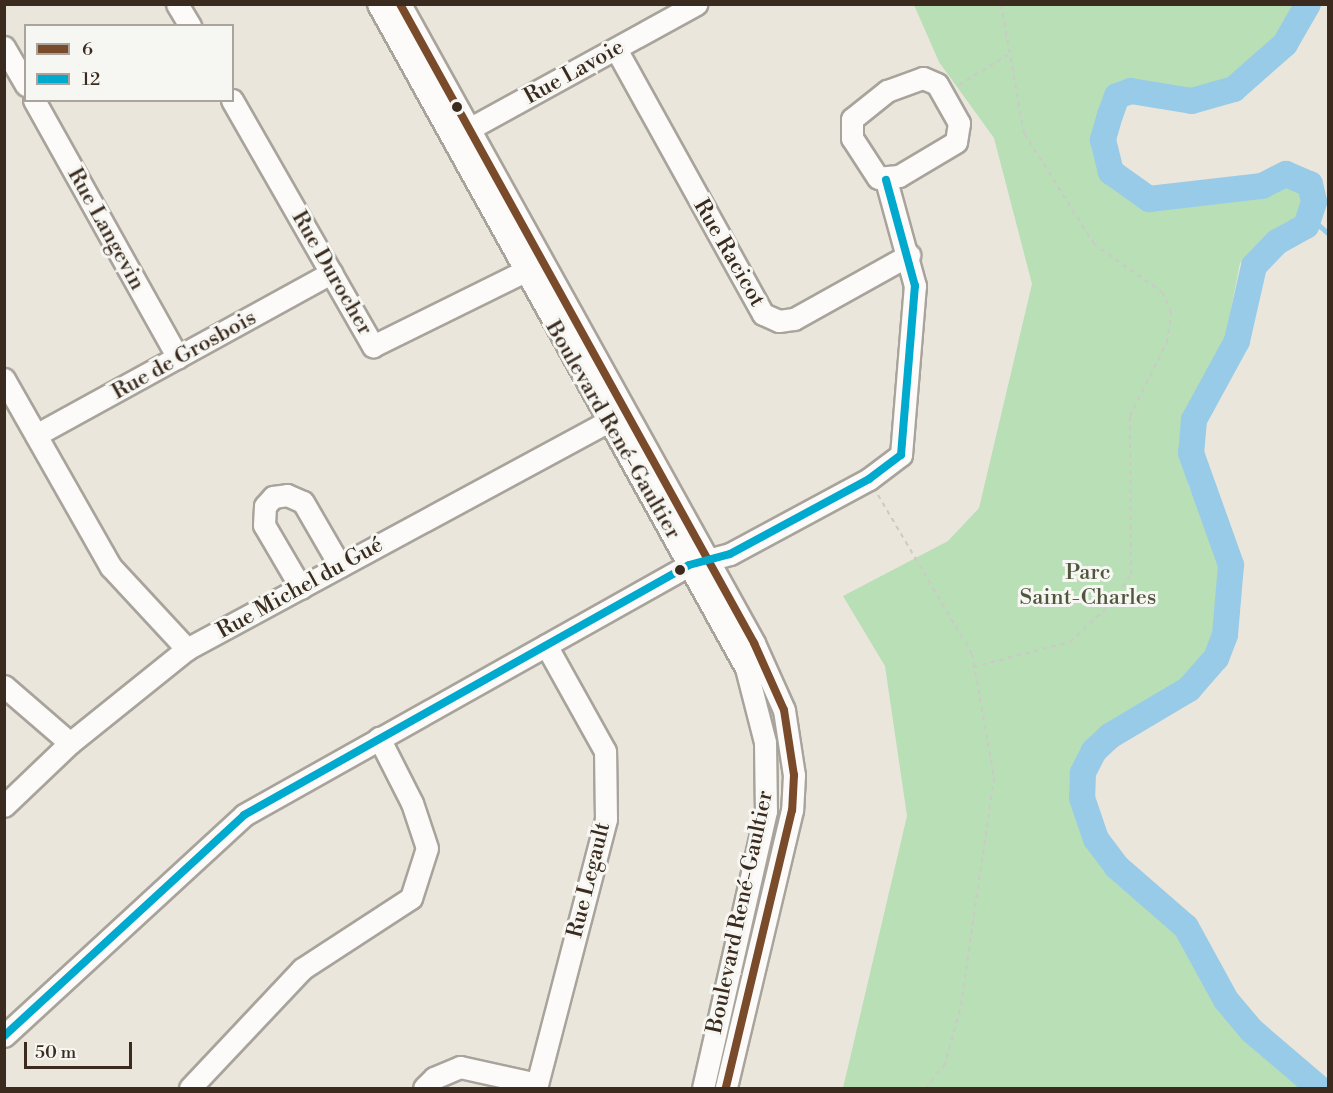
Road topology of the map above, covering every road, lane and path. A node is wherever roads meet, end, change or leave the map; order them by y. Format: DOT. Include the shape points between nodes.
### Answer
graph roads {
  1 [pos="177,4"];
  2 [pos="378,4"];
  3 [pos="400,4"];
  4 [pos="696,4"];
  5 [pos="1001,4"];
  6 [pos="189,24"];
  7 [pos="4,47"];
  8 [pos="616,49"];
  9 [pos="1007,55"];
  10 [pos="24,82"];
  11 [pos="944,95"];
  12 [pos="35,102"];
  13 [pos="233,102"];
  14 [pos="461,134"];
  15 [pos="886,180"];
  16 [pos="909,255"];
  17 [pos="542,262"];
  18 [pos="522,272"];
  19 [pos="332,273"];
  20 [pos="178,358"];
  21 [pos="4,379"];
  22 [pos="616,416"];
  23 [pos="36,435"];
  24 [pos="869,479"];
  25 [pos="697,563"];
  26 [pos="340,566"];
  27 [pos="301,588"];
  28 [pos="546,645"];
  29 [pos="187,649"];
  30 [pos="973,667"];
  31 [pos="4,686"];
  32 [pos="379,738"];
  33 [pos="70,743"];
  34 [pos="4,806"];
  35 [pos="4,1036"];
  36 [pos="536,1087"];
  37 [pos="190,1089"];
  38 [pos="424,1089"];
  39 [pos="703,1089"];
  40 [pos="726,1089"];
  41 [pos="926,1089"];
  1 -- 6 [label="street"];
  2 -- 14 [label="street, Boulevard René-Gaultier"];
  3 -- 14 [label="street, Boulevard René-Gaultier"];
  4 -- 8 [label="street, Rue Lavoie"];
  5 -- 9 [label="path"];
  7 -- 10 [label="street"];
  8 -- 14 [label="street, Rue Lavoie"];
  8 -- 16 [label="street, Rue Racicot" via="764,314 780,321 794,319"];
  9 -- 11 [label="path"];
  9 -- 30 [label="path" via="1024,133 1094,244 1163,294 1171,313 1167,342 1130,417 1131,574 1113,602 1070,642"];
  11 -- 15 [label="street" via="959,123 956,142"];
  11 -- 15 [label="street" via="931,80 909,80 859,108 852,118 852,138 869,170"];
  12 -- 20 [label="street, Rue Langevin"];
  13 -- 19 [label="street, Rue Durocher"];
  14 -- 17 [label="street, Boulevard René-Gaultier"];
  14 -- 18 [label="street, Boulevard René-Gaultier"];
  15 -- 16 [label="street"];
  16 -- 24 [label="street" via="916,301 906,439 901,455"];
  17 -- 18 [label="street, Rue Durocher"];
  17 -- 22 [label="street, Boulevard René-Gaultier"];
  18 -- 19 [label="street, Rue Durocher" via="373,346"];
  18 -- 22 [label="street, Boulevard René-Gaultier"];
  19 -- 20 [label="street, Rue de Grosbois"];
  20 -- 23 [label="street, Rue de Grosbois"];
  21 -- 23 [label="street"];
  22 -- 25 [label="street, Boulevard René-Gaultier"];
  22 -- 26 [label="street, Rue Michel du Gué"];
  23 -- 29 [label="street" via="111,567"];
  24 -- 25 [label="street" via="730,554"];
  24 -- 30 [label="path" via="947,620 965,640"];
  25 -- 28 [label="street"];
  25 -- 39 [label="street, Boulevard René-Gaultier" via="746,668 768,775 766,811"];
  25 -- 40 [label="street, Boulevard René-Gaultier" via="772,681 791,741 794,775 792,810"];
  26 -- 27 [label="street, Rue Michel du Gué"];
  26 -- 27 [label="street" via="303,502 287,495 273,498 265,506 264,525"];
  27 -- 29 [label="street, Rue Michel du Gué"];
  28 -- 32 [label="street"];
  28 -- 36 [label="street, Rue Legault" via="605,751 606,819"];
  29 -- 33 [label="street, Rue Michel du Gué"];
  30 -- 41 [label="path" via="994,778 990,834 960,1010 945,1064"];
  31 -- 33 [label="street"];
  32 -- 35 [label="street" via="223,829"];
  32 -- 37 [label="street" via="412,803 427,848 411,898 302,969"];
  33 -- 34 [label="street, Rue Michel du Gué"];
  36 -- 38 [label="street" via="460,1067 434,1078"];
}
